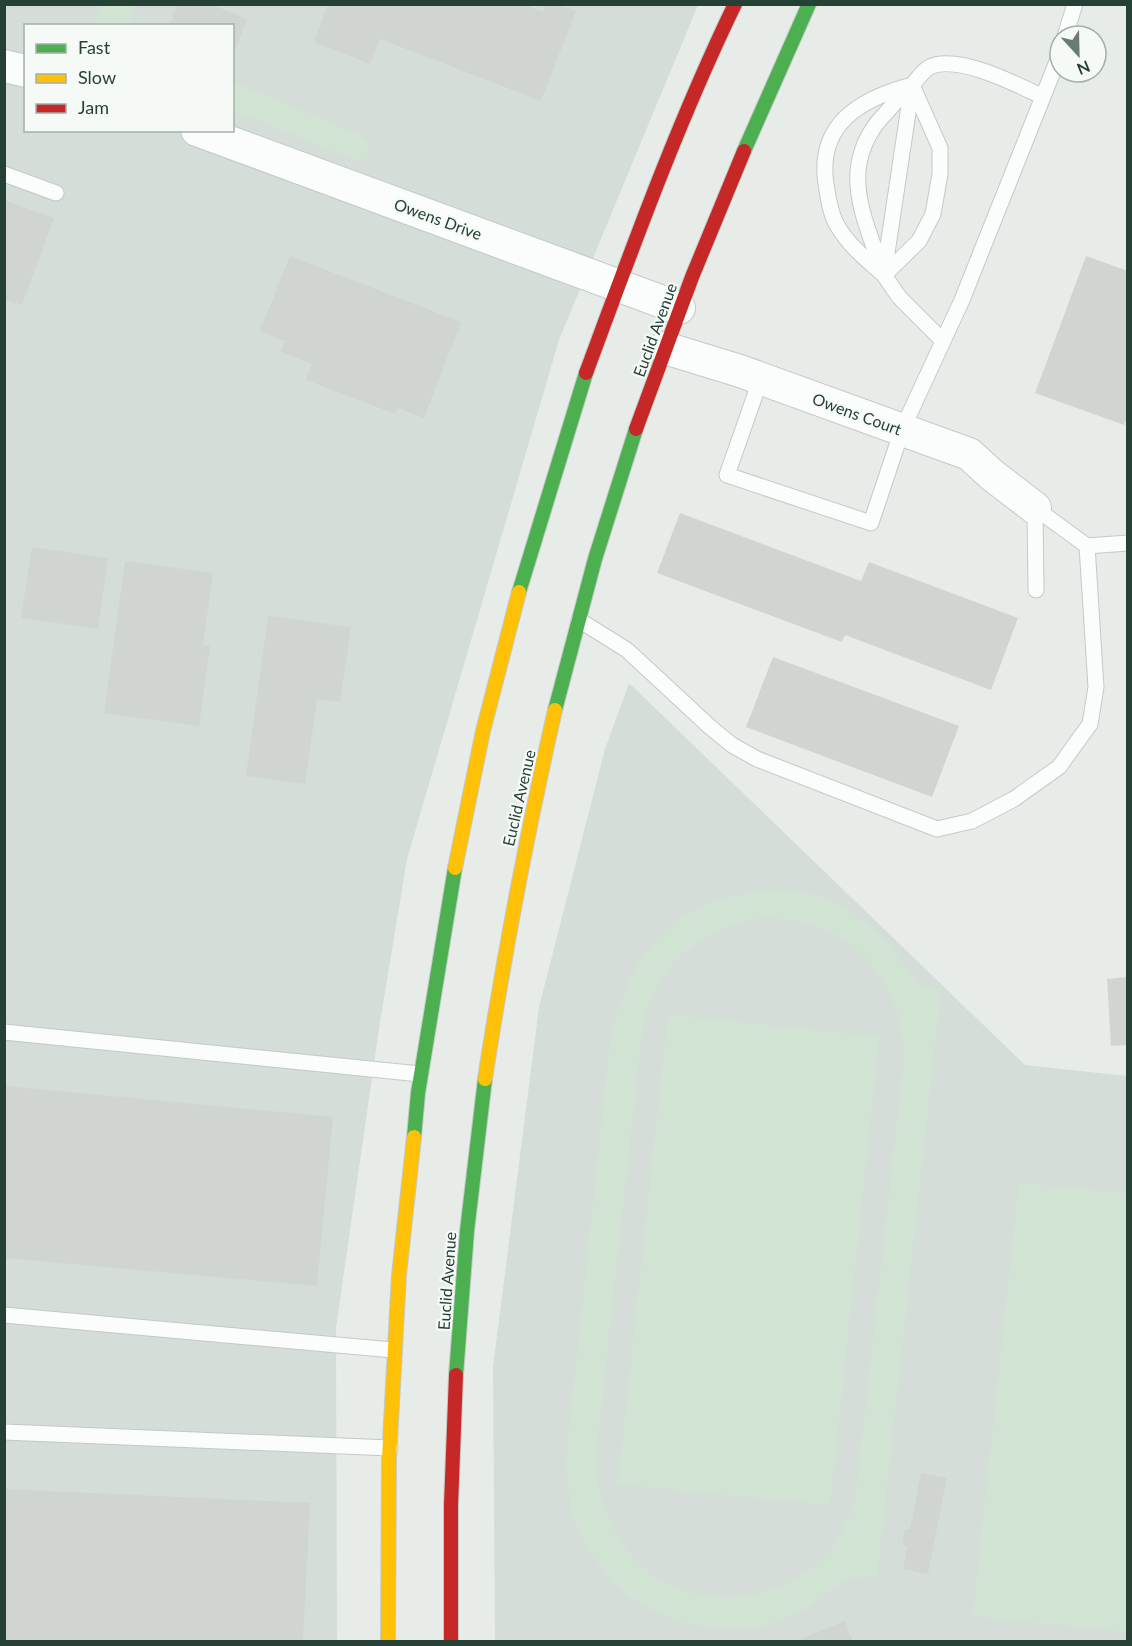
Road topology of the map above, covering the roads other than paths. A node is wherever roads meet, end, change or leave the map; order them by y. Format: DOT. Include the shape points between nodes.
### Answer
graph roads {
  1 [pos="735,4"];
  2 [pos="809,4"];
  3 [pos="1075,4"];
  4 [pos="1069,24"];
  5 [pos="4,66"];
  6 [pos="24,71"];
  7 [pos="1048,84"];
  8 [pos="912,85"];
  9 [pos="1043,97"];
  10 [pos="201,132"];
  11 [pos="4,174"];
  12 [pos="56,192"];
  13 [pos="884,275"];
  14 [pos="616,286"];
  15 [pos="679,308"];
  16 [pos="943,340"];
  17 [pos="665,348"];
  18 [pos="760,378"];
  19 [pos="902,430"];
  20 [pos="1035,508"];
  21 [pos="1128,543"];
  22 [pos="1087,546"];
  23 [pos="1036,590"];
  24 [pos="579,620"];
  25 [pos="4,1032"];
  26 [pos="420,1074"];
  27 [pos="4,1315"];
  28 [pos="393,1350"];
  29 [pos="4,1432"];
  30 [pos="390,1448"];
  31 [pos="388,1641"];
  32 [pos="451,1641"];
  1 -- 14 [label="street"];
  2 -- 15 [label="street, Euclid Avenue"];
  3 -- 4 [label="lane"];
  5 -- 6 [label="street"];
  7 -- 9 [label="lane"];
  8 -- 9 [label="lane" via="929,67 954,65 992,72"];
  8 -- 13 [label="lane"];
  8 -- 13 [label="lane" via="876,124 858,159 857,196"];
  8 -- 13 [label="lane" via="940,148 940,174 933,214 919,241"];
  8 -- 13 [label="lane" via="879,94 840,120 826,148 824,173 836,224 854,248"];
  9 -- 16 [label="lane"];
  10 -- 14 [label="street, Owens Drive"];
  11 -- 12 [label="lane"];
  13 -- 16 [label="lane" via="899,297"];
  14 -- 15 [label="street, Owens Drive"];
  14 -- 26 [label="street" via="572,409 492,691 450,889"];
  15 -- 17 [label="street, Euclid Avenue"];
  16 -- 19 [label="lane"];
  17 -- 18 [label="street, Owens Court"];
  17 -- 24 [label="street, Euclid Avenue" via="596,556"];
  18 -- 19 [label="street, Owens Court"];
  18 -- 19 [label="lane" via="728,475 871,523"];
  19 -- 20 [label="street, Owens Court" via="969,454"];
  20 -- 22 [label="lane"];
  20 -- 23 [label="lane"];
  21 -- 22 [label="lane"];
  22 -- 24 [label="lane" via="1096,687 1090,724 1059,766 1014,799 972,821 937,829 757,759 732,745 627,650"];
  24 -- 32 [label="street, Euclid Avenue" via="523,854 502,963 477,1136 453,1436"];
  25 -- 26 [label="lane"];
  26 -- 28 [label="street"];
  27 -- 28 [label="lane"];
  28 -- 30 [label="street"];
  29 -- 30 [label="lane"];
  30 -- 31 [label="street"];
}
